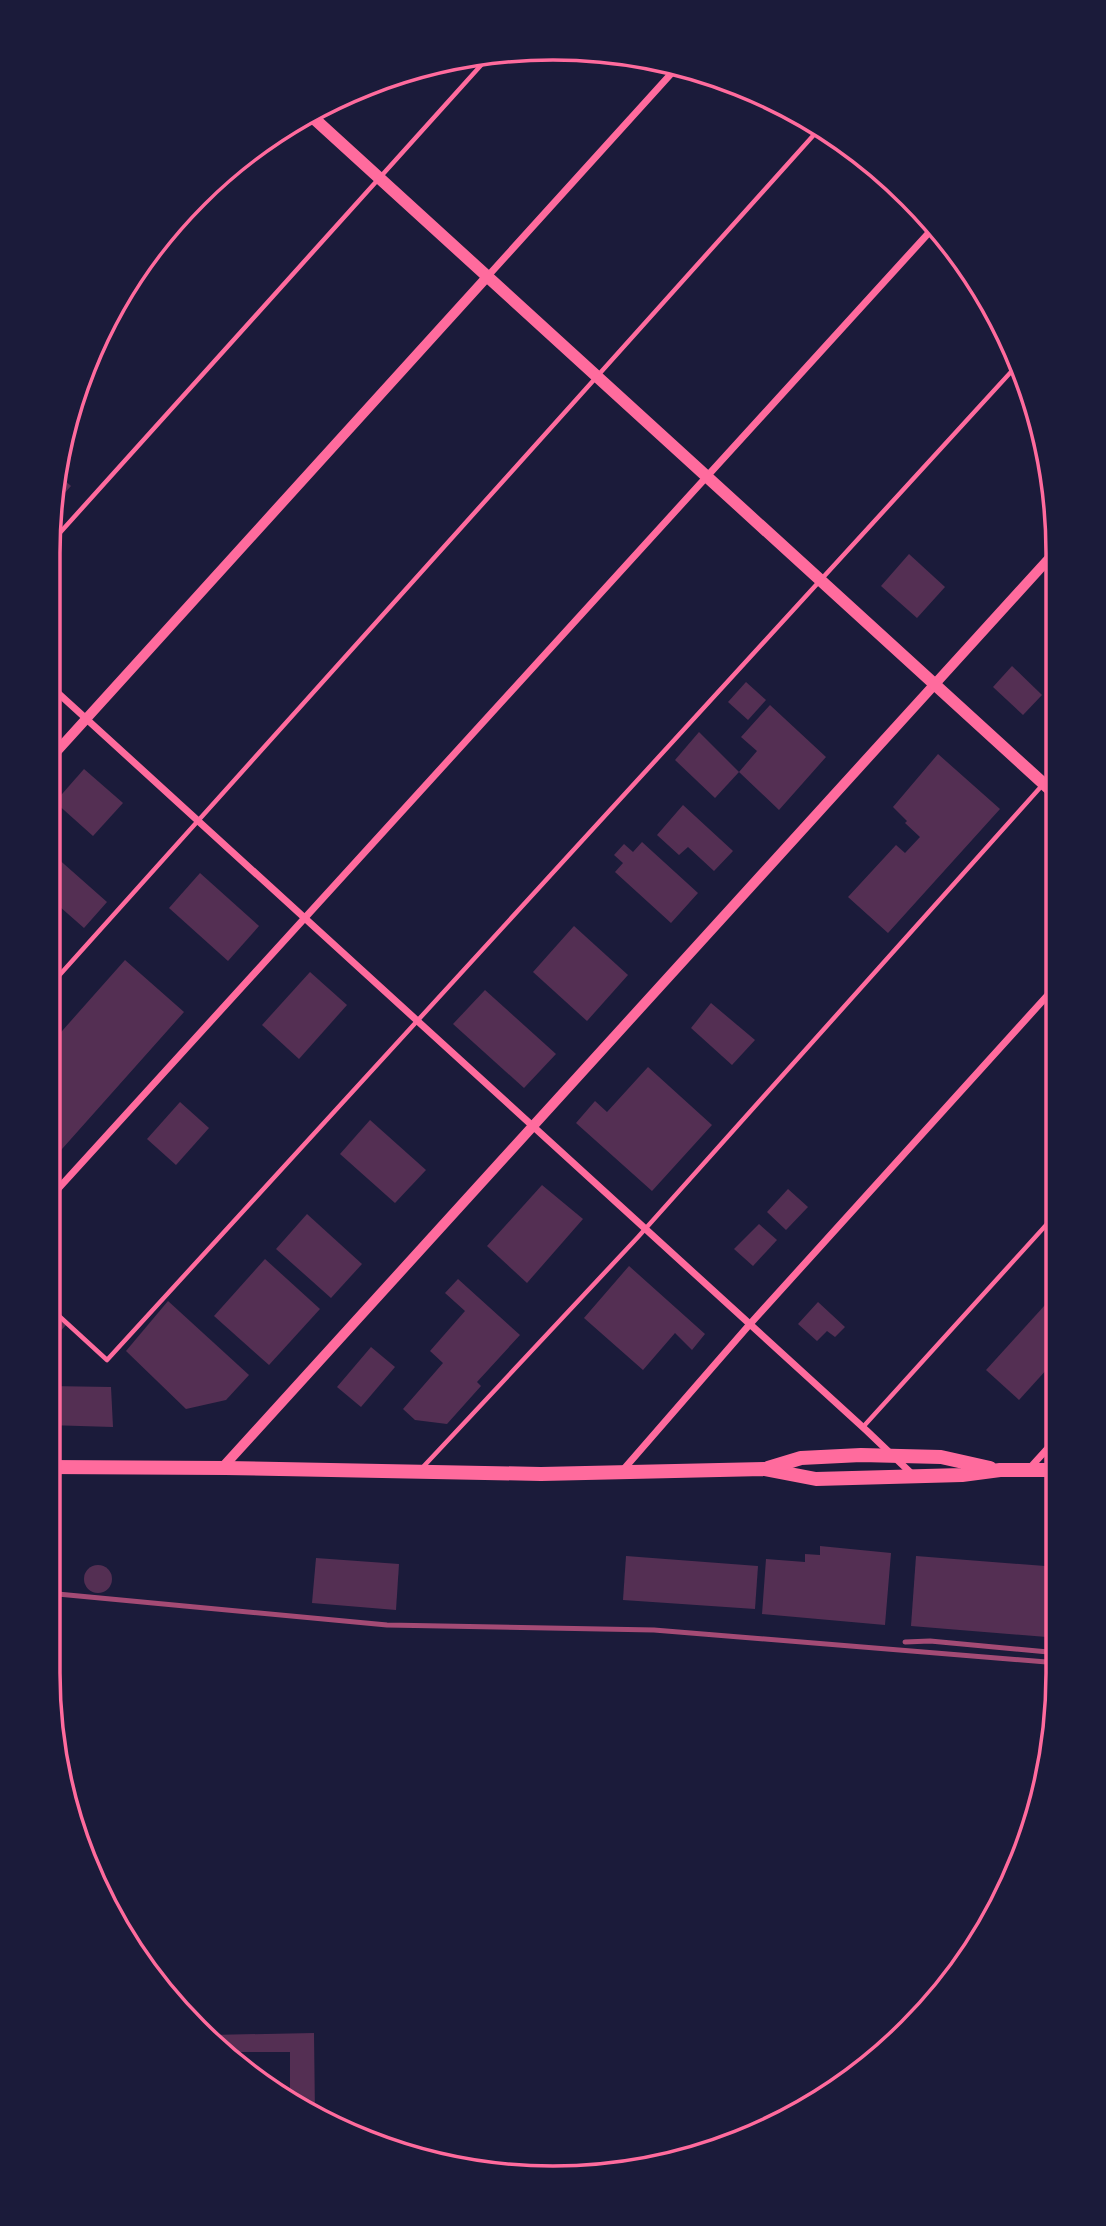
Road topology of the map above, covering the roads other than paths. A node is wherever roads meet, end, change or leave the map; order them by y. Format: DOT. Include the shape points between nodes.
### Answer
graph roads {
  1 [pos="481,65"];
  2 [pos="672,74"];
  3 [pos="316,120"];
  4 [pos="814,135"];
  5 [pos="379,178"];
  6 [pos="928,233"];
  7 [pos="487,277"];
  8 [pos="1011,370"];
  9 [pos="597,377"];
  10 [pos="707,477"];
  11 [pos="61,532"];
  12 [pos="1046,562"];
  13 [pos="820,580"];
  14 [pos="934,684"];
  15 [pos="60,695"];
  16 [pos="86,719"];
  17 [pos="60,748"];
  18 [pos="1046,782"];
  19 [pos="1044,784"];
  20 [pos="198,821"];
  21 [pos="305,918"];
  22 [pos="60,975"];
  23 [pos="1046,997"];
  24 [pos="418,1021"];
  25 [pos="533,1126"];
  26 [pos="60,1187"];
  27 [pos="1046,1225"];
  28 [pos="646,1229"];
  29 [pos="60,1318"];
  30 [pos="750,1324"];
  31 [pos="863,1427"];
  32 [pos="1046,1450"];
  33 [pos="894,1456"];
  34 [pos="60,1467"];
  35 [pos="222,1468"];
  36 [pos="764,1469"];
  37 [pos="1000,1470"];
  38 [pos="1027,1470"];
  39 [pos="1046,1470"];
  40 [pos="622,1472"];
  41 [pos="418,1473"];
  42 [pos="915,1478"];
  1 -- 5 [label="lane"];
  2 -- 7 [label="street"];
  3 -- 5 [label="main road"];
  4 -- 9 [label="lane"];
  5 -- 7 [label="main road"];
  5 -- 11 [label="lane"];
  6 -- 10 [label="street"];
  7 -- 9 [label="main road"];
  7 -- 16 [label="street"];
  8 -- 13 [label="lane"];
  9 -- 10 [label="main road"];
  9 -- 20 [label="lane"];
  10 -- 13 [label="main road"];
  10 -- 21 [label="street"];
  12 -- 14 [label="street"];
  13 -- 14 [label="main road"];
  13 -- 24 [label="lane"];
  14 -- 19 [label="main road"];
  14 -- 25 [label="street"];
  15 -- 16 [label="street"];
  16 -- 17 [label="street"];
  16 -- 20 [label="street"];
  18 -- 19 [label="lane"];
  19 -- 28 [label="lane"];
  20 -- 21 [label="street"];
  20 -- 22 [label="lane"];
  21 -- 24 [label="street"];
  21 -- 26 [label="street"];
  23 -- 30 [label="street"];
  24 -- 25 [label="street"];
  24 -- 29 [label="lane" via="107,1360"];
  25 -- 28 [label="street"];
  25 -- 35 [label="street"];
  27 -- 31 [label="lane"];
  28 -- 30 [label="street"];
  28 -- 41 [label="lane"];
  30 -- 31 [label="street"];
  30 -- 40 [label="street"];
  31 -- 33 [label="street"];
  32 -- 38 [label="street"];
  33 -- 36 [label="highway" via="801,1458"];
  33 -- 37 [label="highway" via="941,1457"];
  33 -- 42 [label="street"];
  34 -- 35 [label="highway"];
  35 -- 41 [label="highway"];
  36 -- 40 [label="highway"];
  36 -- 42 [label="highway" via="817,1479"];
  37 -- 38 [label="highway"];
  37 -- 42 [label="highway"];
  38 -- 39 [label="highway"];
  40 -- 41 [label="highway"];
}
